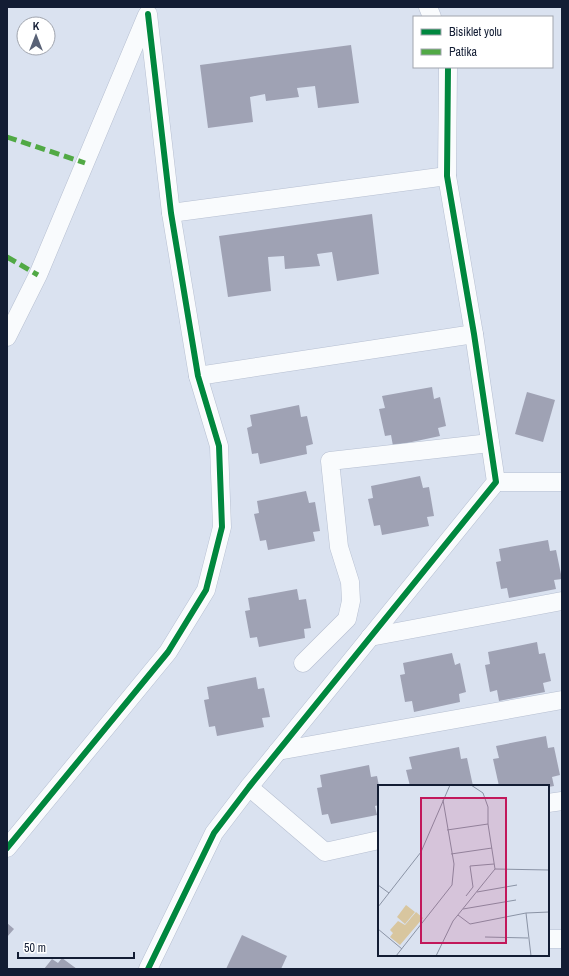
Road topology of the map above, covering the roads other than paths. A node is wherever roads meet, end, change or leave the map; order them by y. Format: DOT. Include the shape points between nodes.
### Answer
graph roads {
  1 [pos="149,11"];
  2 [pos="448,68"];
  3 [pos="447,176"];
  4 [pos="171,213"];
  5 [pos="474,334"];
  6 [pos="7,337"];
  7 [pos="198,376"];
  8 [pos="490,443"];
  9 [pos="496,482"];
  10 [pos="562,482"];
  11 [pos="562,602"];
  12 [pos="370,637"];
  13 [pos="303,662"];
  14 [pos="562,700"];
  15 [pos="278,751"];
  16 [pos="248,787"];
  17 [pos="562,801"];
  18 [pos="549,803"];
  19 [pos="378,840"];
  20 [pos="7,848"];
  21 [pos="549,939"];
  22 [pos="562,939"];
  23 [pos="148,969"];
  1 -- 4 [label="street"];
  1 -- 6 [label="street" via="38,275"];
  2 -- 3 [label="street"];
  3 -- 4 [label="street"];
  3 -- 5 [label="street"];
  4 -- 7 [label="street"];
  5 -- 7 [label="street"];
  5 -- 8 [label="street"];
  7 -- 20 [label="street" via="219,446 222,526 206,590 168,652"];
  8 -- 9 [label="street"];
  8 -- 13 [label="street" via="330,461 339,547 350,582 351,601 347,619"];
  9 -- 10 [label="street"];
  9 -- 12 [label="street"];
  11 -- 12 [label="street"];
  12 -- 15 [label="street"];
  14 -- 15 [label="street"];
  15 -- 16 [label="street"];
  16 -- 19 [label="street" via="325,852"];
  16 -- 23 [label="street" via="214,833"];
  17 -- 18 [label="street"];
  21 -- 22 [label="street"];
}
